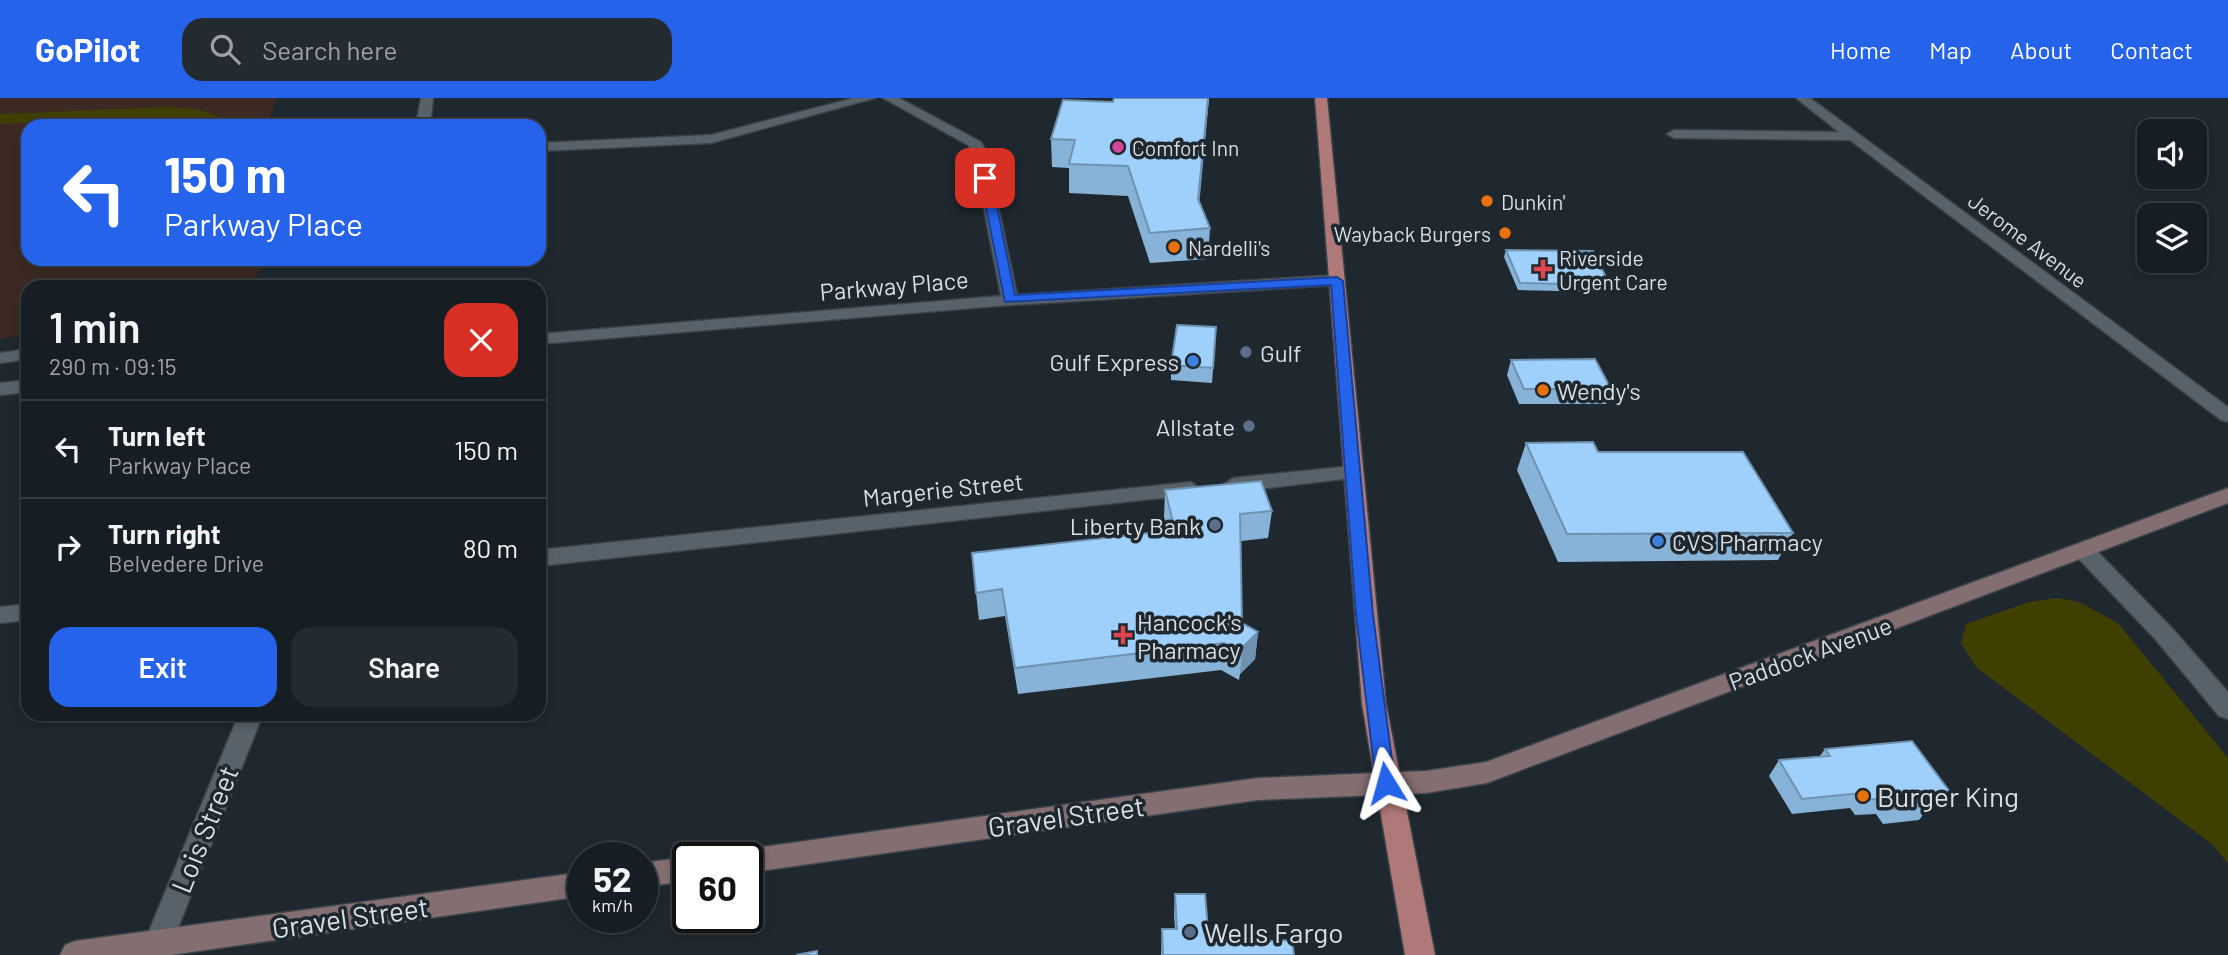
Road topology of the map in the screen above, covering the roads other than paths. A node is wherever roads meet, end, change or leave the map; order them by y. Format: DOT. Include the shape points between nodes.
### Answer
graph roads {
  1 [pos="427,98"];
  2 [pos="869,98"];
  3 [pos="889,98"];
  4 [pos="1321,98"];
  5 [pos="1802,98"];
  6 [pos="424,119"];
  7 [pos="1674,134"];
  8 [pos="1853,136"];
  9 [pos="546,147"];
  10 [pos="1337,281"];
  11 [pos="1010,300"];
  12 [pos="546,338"];
  13 [pos="21,355"];
  14 [pos="0,358"];
  15 [pos="21,387"];
  16 [pos="0,389"];
  17 [pos="2228,416"];
  18 [pos="1353,472"];
  19 [pos="2228,495"];
  20 [pos="2084,551"];
  21 [pos="546,557"];
  22 [pos="21,613"];
  23 [pos="0,615"];
  24 [pos="2228,709"];
  25 [pos="248,721"];
  26 [pos="1386,783"];
  27 [pos="763,858"];
  28 [pos="567,886"];
  29 [pos="158,943"];
  30 [pos="75,955"];
  31 [pos="1420,955"];
  1 -- 6 [label="street"];
  2 -- 9 [label="street" via="711,139"];
  3 -- 11 [label="street" via="974,142"];
  4 -- 10 [label="main road"];
  5 -- 8 [label="street, Jerome Avenue"];
  7 -- 8 [label="street"];
  8 -- 17 [label="street, Jerome Avenue"];
  10 -- 11 [label="street, Parkway Place"];
  10 -- 18 [label="main road"];
  11 -- 12 [label="street, Parkway Place"];
  13 -- 14 [label="street"];
  15 -- 16 [label="street"];
  18 -- 21 [label="street, Margerie Street"];
  18 -- 26 [label="main road" via="1364,615"];
  19 -- 20 [label="main road, Paddock Avenue"];
  20 -- 24 [label="street"];
  20 -- 26 [label="main road, Paddock Avenue" via="1487,772"];
  22 -- 23 [label="street"];
  25 -- 29 [label="street, Lois Street"];
  26 -- 27 [label="main road, Gravel Street" via="1258,789"];
  26 -- 31 [label="main road"];
  28 -- 29 [label="main road, Gravel Street"];
  29 -- 30 [label="main road, Gravel Street"];
}
